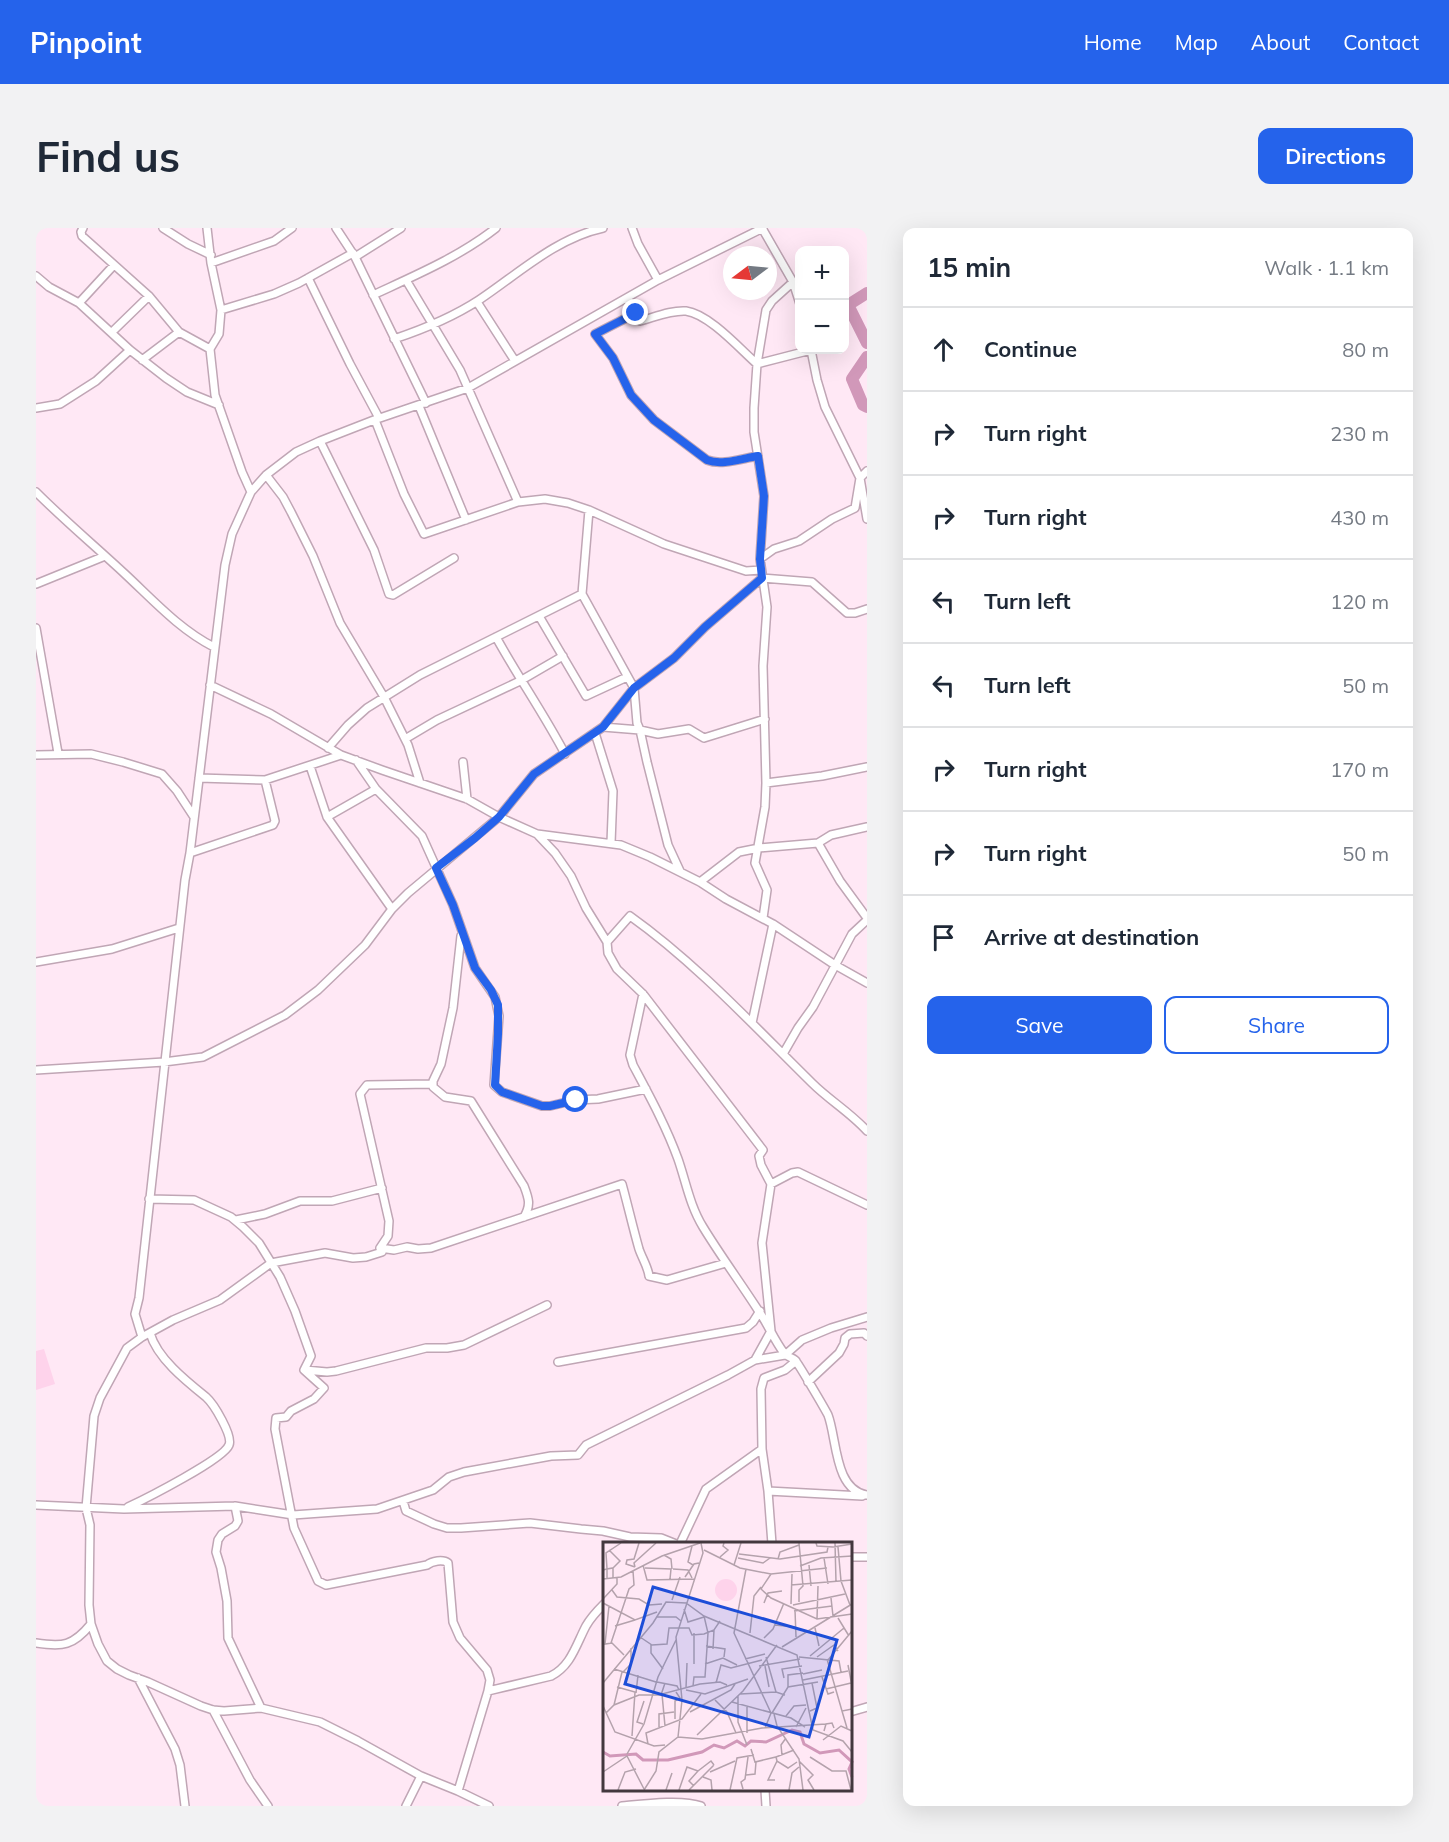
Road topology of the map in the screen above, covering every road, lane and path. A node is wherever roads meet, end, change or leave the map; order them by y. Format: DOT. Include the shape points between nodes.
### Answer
graph roads {
  1 [pos="83,228"];
  2 [pos="163,228"];
  3 [pos="207,228"];
  4 [pos="292,228"];
  5 [pos="336,228"];
  6 [pos="400,228"];
  7 [pos="496,228"];
  8 [pos="603,228"];
  9 [pos="632,228"];
  10 [pos="762,228"];
  11 [pos="354,255"];
  12 [pos="211,259"];
  13 [pos="114,265"];
  14 [pos="36,276"];
  15 [pos="308,278"];
  16 [pos="406,280"];
  17 [pos="658,280"];
  18 [pos="793,282"];
  19 [pos="373,295"];
  20 [pos="148,296"];
  21 [pos="628,299"];
  22 [pos="799,300"];
  23 [pos="477,302"];
  24 [pos="79,303"];
  25 [pos="221,310"];
  26 [pos="640,321"];
  27 [pos="432,326"];
  28 [pos="179,332"];
  29 [pos="112,333"];
  30 [pos="394,339"];
  31 [pos="210,349"];
  32 [pos="130,350"];
  33 [pos="796,354"];
  34 [pos="812,354"];
  35 [pos="142,360"];
  36 [pos="515,361"];
  37 [pos="757,364"];
  38 [pos="468,388"];
  39 [pos="219,405"];
  40 [pos="423,405"];
  41 [pos="36,408"];
  42 [pos="377,419"];
  43 [pos="320,441"];
  44 [pos="758,456"];
  45 [pos="867,471"];
  46 [pos="266,475"];
  47 [pos="860,478"];
  48 [pos="36,492"];
  49 [pos="251,492"];
  50 [pos="518,502"];
  51 [pos="589,510"];
  52 [pos="867,519"];
  53 [pos="466,520"];
  54 [pos="105,556"];
  55 [pos="454,558"];
  56 [pos="760,559"];
  57 [pos="761,570"];
  58 [pos="762,578"];
  59 [pos="36,584"];
  60 [pos="582,594"];
  61 [pos="867,609"];
  62 [pos="539,616"];
  63 [pos="36,628"];
  64 [pos="496,638"];
  65 [pos="214,647"];
  66 [pos="563,656"];
  67 [pos="627,677"];
  68 [pos="520,681"];
  69 [pos="210,685"];
  70 [pos="634,688"];
  71 [pos="384,697"];
  72 [pos="765,719"];
  73 [pos="603,727"];
  74 [pos="640,730"];
  75 [pos="595,733"];
  76 [pos="405,739"];
  77 [pos="328,748"];
  78 [pos="58,753"];
  79 [pos="565,754"];
  80 [pos="36,755"];
  81 [pos="341,755"];
  82 [pos="356,760"];
  83 [pos="463,762"];
  84 [pos="310,766"];
  85 [pos="867,767"];
  86 [pos="199,778"];
  87 [pos="265,780"];
  88 [pos="420,783"];
  89 [pos="766,783"];
  90 [pos="376,789"];
  91 [pos="467,798"];
  92 [pos="327,817"];
  93 [pos="499,817"];
  94 [pos="194,818"];
  95 [pos="867,826"];
  96 [pos="537,834"];
  97 [pos="611,843"];
  98 [pos="818,843"];
  99 [pos="759,848"];
  100 [pos="190,853"];
  101 [pos="436,868"];
  102 [pos="681,872"];
  103 [pos="700,882"];
  104 [pos="392,909"];
  105 [pos="763,918"];
  106 [pos="867,919"];
  107 [pos="773,924"];
  108 [pos="179,928"];
  109 [pos="461,932"];
  110 [pos="608,942"];
  111 [pos="36,962"];
  112 [pos="835,965"];
  113 [pos="867,983"];
  114 [pos="643,994"];
  115 [pos="752,1023"];
  116 [pos="783,1054"];
  117 [pos="164,1062"];
  118 [pos="36,1070"];
  119 [pos="432,1084"];
  120 [pos="646,1089"];
  121 [pos="867,1131"];
  122 [pos="771,1184"];
  123 [pos="382,1188"];
  124 [pos="149,1199"];
  125 [pos="867,1205"];
  126 [pos="524,1217"];
  127 [pos="236,1220"];
  128 [pos="380,1248"];
  129 [pos="271,1263"];
  130 [pos="726,1263"];
  131 [pos="547,1305"];
  132 [pos="760,1311"];
  133 [pos="867,1317"];
  134 [pos="771,1331"];
  135 [pos="150,1333"];
  136 [pos="867,1336"];
  137 [pos="142,1337"];
  138 [pos="785,1355"];
  139 [pos="755,1360"];
  140 [pos="796,1361"];
  141 [pos="558,1362"];
  142 [pos="304,1370"];
  143 [pos="808,1382"];
  144 [pos="762,1449"];
  145 [pos="768,1491"];
  146 [pos="867,1496"];
  147 [pos="403,1501"];
  148 [pos="36,1505"];
  149 [pos="235,1506"];
  150 [pos="86,1508"];
  151 [pos="124,1509"];
  152 [pos="293,1515"];
  153 [pos="659,1541"];
  154 [pos="679,1542"];
  155 [pos="772,1542"];
  156 [pos="603,1605"];
  157 [pos="91,1624"];
  158 [pos="36,1643"];
  159 [pos="138,1678"];
  160 [pos="488,1691"];
  161 [pos="867,1707"];
  162 [pos="261,1708"];
  163 [pos="213,1710"];
  164 [pos="852,1711"];
  165 [pos="421,1776"];
  166 [pos="458,1791"];
  167 [pos="765,1791"];
  168 [pos="185,1806"];
  169 [pos="268,1806"];
  170 [pos="406,1806"];
  171 [pos="489,1806"];
  172 [pos="622,1806"];
  173 [pos="701,1806"];
  174 [pos="766,1806"];
  1 -- 13 [label="street" via="82,236"];
  2 -- 12 [label="street"];
  3 -- 12 [label="street"];
  4 -- 12 [label="street" via="274,241"];
  5 -- 11 [label="street"];
  6 -- 11 [label="street"];
  7 -- 16 [label="street" via="474,245"];
  8 -- 23 [label="street" via="547,253"];
  9 -- 17 [label="street"];
  10 -- 17 [label="street"];
  10 -- 18 [label="street"];
  11 -- 15 [label="street"];
  11 -- 19 [label="street"];
  12 -- 25 [label="street"];
  13 -- 20 [label="street"];
  13 -- 24 [label="street"];
  14 -- 24 [label="street"];
  15 -- 25 [label="street" via="274,294"];
  15 -- 42 [label="street"];
  16 -- 19 [label="street"];
  16 -- 27 [label="street"];
  17 -- 21 [label="street"];
  18 -- 22 [label="street"];
  18 -- 37 [label="street" via="766,310"];
  19 -- 30 [label="street"];
  20 -- 28 [label="street"];
  20 -- 29 [label="street"];
  21 -- 36 [label="street"];
  21 -- 44 [label="street" via="636,313 595,334 613,358 631,395 654,420 707,460"];
  23 -- 27 [label="street"];
  23 -- 36 [label="street"];
  24 -- 29 [label="street"];
  25 -- 31 [label="street" via="219,334"];
  26 -- 37 [label="street" via="688,311 713,326"];
  27 -- 30 [label="street"];
  27 -- 38 [label="street"];
  28 -- 31 [label="street"];
  28 -- 35 [label="street"];
  29 -- 32 [label="street"];
  30 -- 40 [label="street"];
  31 -- 39 [label="street" via="214,395"];
  32 -- 35 [label="street"];
  32 -- 41 [label="street" via="96,381 60,405"];
  33 -- 37 [label="street"];
  34 -- 47 [label="street" via="825,407"];
  35 -- 39 [label="street" via="187,392"];
  36 -- 38 [label="street"];
  37 -- 44 [label="street" via="754,408"];
  38 -- 40 [label="street"];
  38 -- 50 [label="street"];
  39 -- 49 [label="street"];
  40 -- 42 [label="street"];
  40 -- 53 [label="street"];
  42 -- 43 [label="street"];
  42 -- 53 [label="street" via="404,494 423,533"];
  43 -- 46 [label="street" via="296,452"];
  43 -- 55 [label="street" via="374,550 389,594"];
  44 -- 56 [label="street" via="764,509"];
  45 -- 47 [label="street"];
  46 -- 49 [label="street"];
  46 -- 71 [label="street" via="291,512 340,623"];
  47 -- 52 [label="street"];
  47 -- 56 [label="street" via="855,508"];
  48 -- 54 [label="street"];
  49 -- 65 [label="street" via="229,545"];
  50 -- 51 [label="street" via="544,499"];
  50 -- 53 [label="street"];
  51 -- 57 [label="street" via="663,544 746,571"];
  51 -- 60 [label="street"];
  54 -- 59 [label="street"];
  54 -- 65 [label="street" via="181,626"];
  56 -- 57 [label="street"];
  57 -- 58 [label="street"];
  58 -- 61 [label="street" via="812,582 847,613"];
  58 -- 70 [label="street" via="674,658"];
  58 -- 72 [label="street" via="767,607"];
  60 -- 62 [label="street"];
  60 -- 67 [label="street"];
  62 -- 64 [label="street"];
  62 -- 66 [label="street"];
  63 -- 78 [label="street"];
  64 -- 68 [label="street"];
  64 -- 71 [label="street"];
  65 -- 69 [label="street"];
  66 -- 67 [label="street" via="586,696"];
  66 -- 68 [label="street"];
  67 -- 70 [label="street"];
  68 -- 76 [label="street"];
  68 -- 79 [label="street"];
  69 -- 77 [label="street" via="271,714"];
  69 -- 86 [label="street"];
  70 -- 73 [label="street"];
  70 -- 74 [label="street"];
  71 -- 76 [label="street"];
  71 -- 77 [label="street" via="356,718"];
  72 -- 74 [label="street" via="704,738 689,729 658,734"];
  72 -- 89 [label="street"];
  73 -- 74 [label="street"];
  73 -- 75 [label="street"];
  74 -- 102 [label="street" via="668,845"];
  75 -- 79 [label="street"];
  75 -- 97 [label="street" via="613,791"];
  76 -- 88 [label="street"];
  77 -- 81 [label="street"];
  78 -- 80 [label="street"];
  78 -- 94 [label="street" via="91,754 162,774"];
  79 -- 93 [label="street" via="534,774"];
  81 -- 82 [label="street"];
  81 -- 84 [label="street"];
  82 -- 88 [label="street"];
  82 -- 90 [label="street"];
  83 -- 91 [label="street"];
  84 -- 87 [label="street"];
  84 -- 92 [label="street"];
  85 -- 89 [label="street"];
  86 -- 87 [label="street"];
  86 -- 94 [label="street"];
  87 -- 100 [label="street" via="273,825"];
  88 -- 91 [label="street"];
  89 -- 99 [label="street"];
  90 -- 92 [label="street"];
  90 -- 101 [label="street" via="418,830"];
  91 -- 93 [label="street"];
  92 -- 104 [label="street"];
  93 -- 96 [label="street"];
  93 -- 101 [label="street"];
  94 -- 100 [label="street"];
  95 -- 98 [label="street" via="831,835"];
  96 -- 97 [label="street"];
  96 -- 110 [label="street" via="571,876 585,908"];
  97 -- 102 [label="street" via="636,850"];
  98 -- 99 [label="street"];
  98 -- 106 [label="street"];
  99 -- 103 [label="street" via="739,852"];
  99 -- 105 [label="street" via="756,863 767,890"];
  100 -- 108 [label="street"];
  101 -- 104 [label="street"];
  101 -- 109 [label="street"];
  102 -- 103 [label="street"];
  103 -- 105 [label="street"];
  104 -- 117 [label="street" via="365,945 285,1015 209,1055"];
  105 -- 107 [label="street"];
  106 -- 112 [label="street" via="852,934"];
  107 -- 112 [label="street"];
  107 -- 115 [label="street"];
  108 -- 111 [label="street" via="112,949"];
  108 -- 117 [label="street"];
  109 -- 119 [label="street" via="453,1008 440,1070"];
  109 -- 120 [label="street" via="475,968 498,1005 495,1085 502,1092 550,1106"];
  110 -- 114 [label="street" via="608,953 617,969"];
  110 -- 115 [label="street" via="630,916"];
  112 -- 113 [label="street"];
  112 -- 116 [label="street"];
  114 -- 120 [label="street" via="630,1055"];
  114 -- 122 [label="street" via="763,1150 759,1156 761,1165"];
  115 -- 116 [label="street"];
  116 -- 121 [label="street"];
  117 -- 118 [label="street"];
  117 -- 124 [label="street"];
  119 -- 123 [label="street" via="367,1085 361,1091"];
  119 -- 126 [label="street" via="445,1097 471,1101 527,1194 530,1207"];
  120 -- 130 [label="street" via="677,1158 695,1211"];
  122 -- 125 [label="street" via="798,1172"];
  122 -- 134 [label="street" via="762,1243"];
  123 -- 127 [label="street" via="332,1201 300,1201"];
  123 -- 128 [label="street" via="389,1226"];
  124 -- 127 [label="street" via="194,1200"];
  124 -- 137 [label="street" via="135,1314"];
  126 -- 128 [label="street" via="431,1248"];
  126 -- 130 [label="street" via="622,1184 649,1276 667,1280"];
  127 -- 129 [label="street" via="259,1243"];
  128 -- 129 [label="street" via="382,1252 366,1257 325,1253"];
  129 -- 135 [label="street" via="220,1300"];
  129 -- 142 [label="street" via="286,1290 311,1356"];
  130 -- 132 [label="street"];
  131 -- 142 [label="street" via="464,1345 426,1348 336,1371"];
  132 -- 134 [label="street"];
  132 -- 141 [label="street" via="746,1328"];
  133 -- 138 [label="street" via="802,1340"];
  134 -- 138 [label="street"];
  134 -- 139 [label="street"];
  135 -- 137 [label="street"];
  135 -- 151 [label="street" via="153,1344 185,1381 209,1400 229,1434 230,1444 166,1489"];
  136 -- 143 [label="street" via="850,1334 839,1353"];
  137 -- 150 [label="street" via="127,1348 96,1406"];
  138 -- 139 [label="street"];
  138 -- 140 [label="street"];
  139 -- 147 [label="street" via="586,1445 578,1455 464,1472"];
  140 -- 143 [label="street"];
  140 -- 144 [label="street" via="762,1380"];
  142 -- 152 [label="street" via="324,1388 286,1417 276,1418 275,1429"];
  143 -- 146 [label="street" via="829,1419 841,1470 851,1486"];
  144 -- 145 [label="street"];
  144 -- 154 [label="street" via="706,1490"];
  145 -- 146 [label="street"];
  145 -- 155 [label="street"];
  147 -- 152 [label="street" via="377,1509"];
  147 -- 153 [label="street" via="406,1511 447,1528 530,1522"];
  148 -- 150 [label="street"];
  149 -- 151 [label="street"];
  149 -- 152 [label="street"];
  149 -- 162 [label="street" via="237,1523 222,1534 216,1552 226,1594 228,1638"];
  150 -- 151 [label="street"];
  150 -- 157 [label="street" via="90,1525"];
  152 -- 160 [label="street" via="294,1527 318,1581 326,1585 446,1561 453,1622 460,1638 487,1670"];
  156 -- 160 [label="street" via="586,1627 573,1655 557,1672"];
  157 -- 158 [label="street" via="75,1641"];
  157 -- 159 [label="street" via="107,1661"];
  159 -- 163 [label="street"];
  159 -- 168 [label="street" via="175,1749"];
  160 -- 166 [label="street"];
  161 -- 164 [label="street"];
  162 -- 163 [label="street"];
  162 -- 165 [label="street" via="320,1722"];
  163 -- 169 [label="street"];
  165 -- 166 [label="street"];
  165 -- 170 [label="street"];
  166 -- 171 [label="street"];
  167 -- 174 [label="street"];
  172 -- 173 [label="street"];
}
